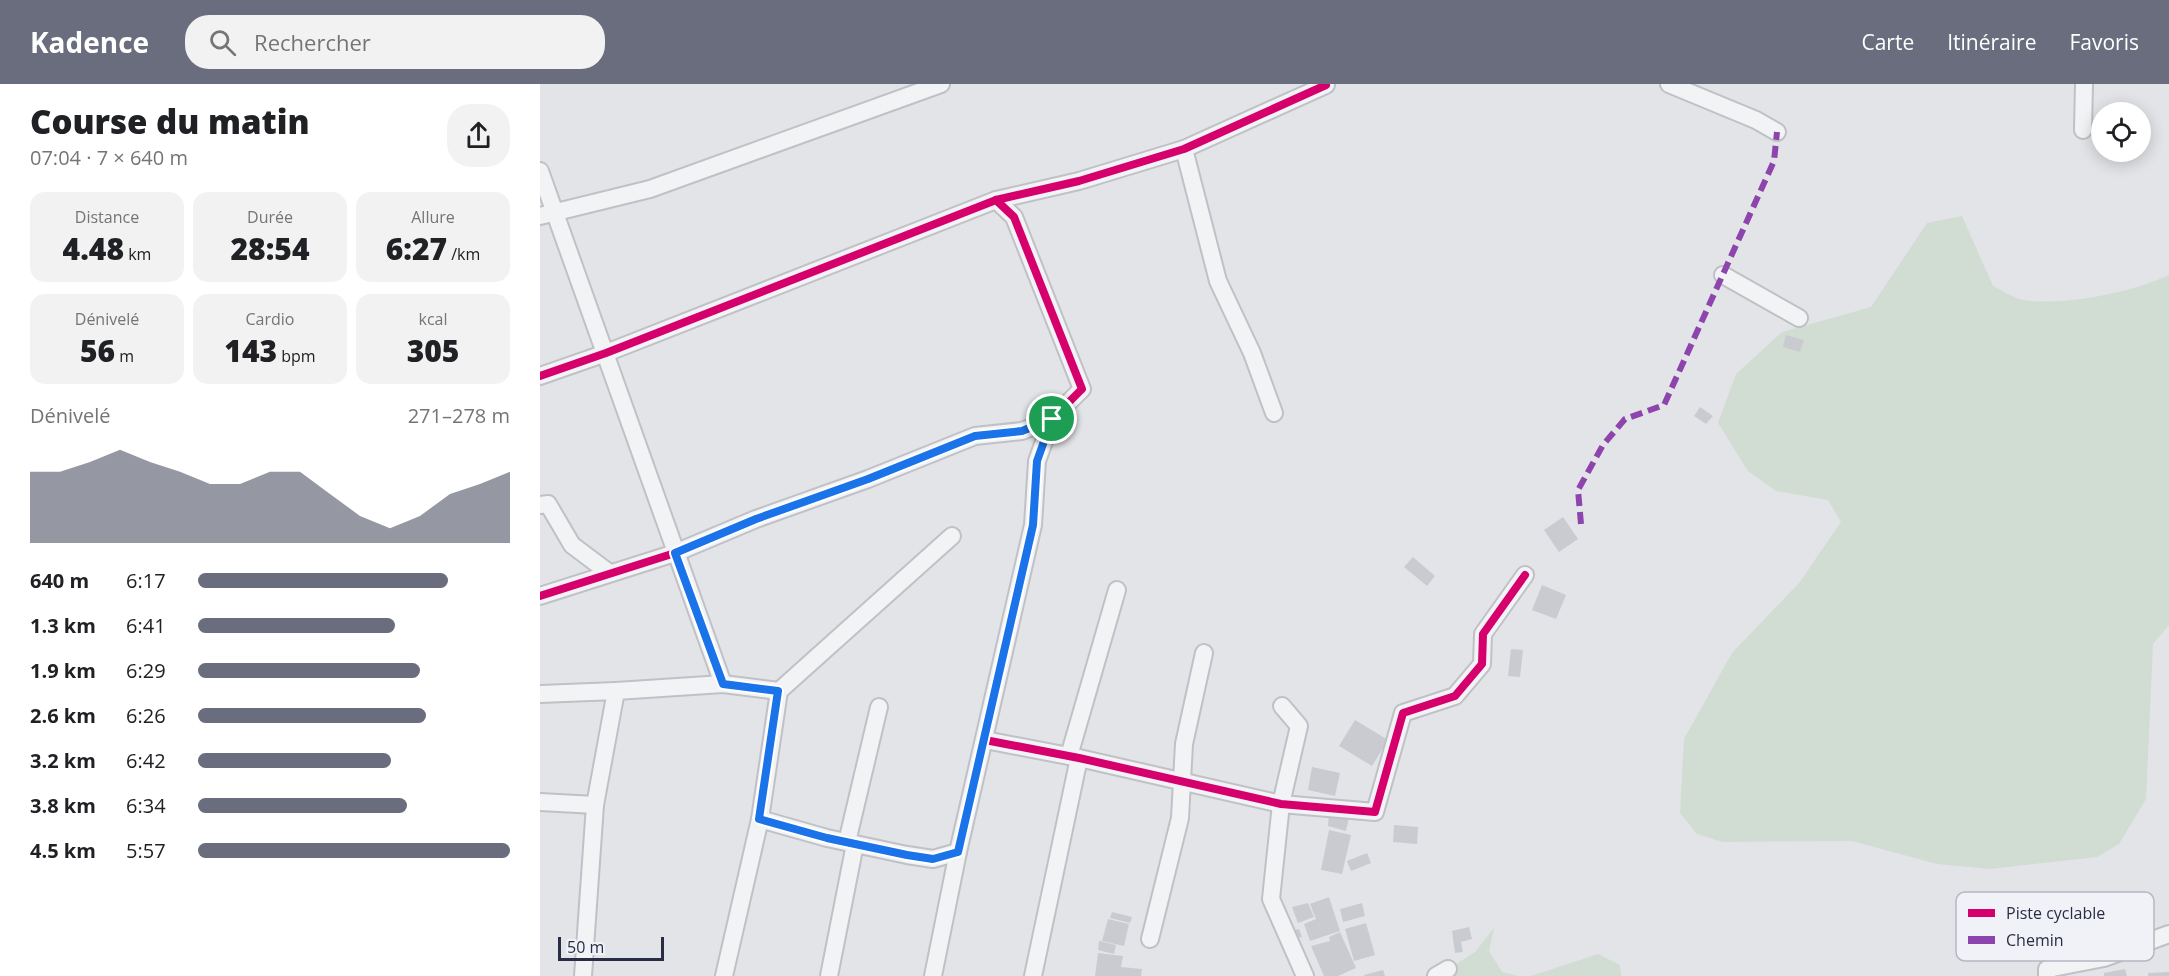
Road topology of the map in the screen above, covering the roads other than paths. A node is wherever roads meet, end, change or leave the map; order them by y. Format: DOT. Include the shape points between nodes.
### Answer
graph roads {
  1 [pos="941,84"];
  2 [pos="1669,84"];
  3 [pos="2084,84"];
  4 [pos="1326,85"];
  5 [pos="2083,130"];
  6 [pos="1777,132"];
  7 [pos="1184,149"];
  8 [pos="540,171"];
  9 [pos="996,200"];
  10 [pos="547,214"];
  11 [pos="1723,275"];
  12 [pos="1799,318"];
  13 [pos="606,353"];
  14 [pos="540,376"];
  15 [pos="1274,413"];
  16 [pos="1052,419"];
  17 [pos="540,505"];
  18 [pos="952,536"];
  19 [pos="675,553"];
  20 [pos="608,572"];
  21 [pos="1525,575"];
  22 [pos="1117,590"];
  23 [pos="540,596"];
  24 [pos="1204,653"];
  25 [pos="723,684"];
  26 [pos="616,691"];
  27 [pos="778,691"];
  28 [pos="540,694"];
  29 [pos="1282,706"];
  30 [pos="879,707"];
  31 [pos="985,740"];
  32 [pos="1074,757"];
  33 [pos="1181,780"];
  34 [pos="540,802"];
  35 [pos="1281,804"];
  36 [pos="595,805"];
  37 [pos="759,819"];
  38 [pos="851,843"];
  39 [pos="958,852"];
  40 [pos="2169,934"];
  41 [pos="1150,939"];
  42 [pos="2154,939"];
  43 [pos="2085,961"];
  44 [pos="583,976"];
  45 [pos="724,976"];
  46 [pos="829,976"];
  47 [pos="933,976"];
  48 [pos="1033,976"];
  49 [pos="1305,976"];
  50 [pos="2047,976"];
  1 -- 10 [label="street" via="650,189"];
  2 -- 6 [label="street"];
  3 -- 5 [label="street"];
  4 -- 7 [label="street"];
  7 -- 9 [label="street" via="1079,181"];
  7 -- 15 [label="street" via="1218,281 1252,353"];
  8 -- 10 [label="street"];
  9 -- 13 [label="street"];
  9 -- 16 [label="street" via="1014,218 1082,389"];
  10 -- 13 [label="street"];
  11 -- 12 [label="street"];
  13 -- 14 [label="street"];
  13 -- 19 [label="street"];
  16 -- 19 [label="street" via="1022,431 975,436"];
  16 -- 31 [label="street" via="1037,461 1033,525"];
  17 -- 20 [label="street" via="548,504 572,545"];
  18 -- 27 [label="street"];
  19 -- 20 [label="street"];
  19 -- 25 [label="street"];
  20 -- 23 [label="street"];
  21 -- 35 [label="street" via="1483,634 1482,664 1455,696 1404,713 1375,812"];
  22 -- 32 [label="street"];
  24 -- 33 [label="street" via="1184,744"];
  25 -- 26 [label="street"];
  25 -- 27 [label="street"];
  26 -- 28 [label="street"];
  26 -- 36 [label="street"];
  27 -- 37 [label="street"];
  29 -- 35 [label="street" via="1299,726"];
  30 -- 38 [label="street"];
  31 -- 32 [label="street"];
  31 -- 39 [label="street"];
  32 -- 33 [label="street"];
  32 -- 48 [label="street"];
  33 -- 35 [label="street"];
  33 -- 41 [label="street" via="1180,818"];
  34 -- 36 [label="street"];
  35 -- 49 [label="street" via="1271,899"];
  36 -- 44 [label="street"];
  37 -- 38 [label="street"];
  37 -- 45 [label="street"];
  38 -- 39 [label="street" via="933,859"];
  38 -- 46 [label="street"];
  39 -- 47 [label="street"];
  40 -- 42 [label="street"];
  43 -- 50 [label="street" via="2047,969"];
}
